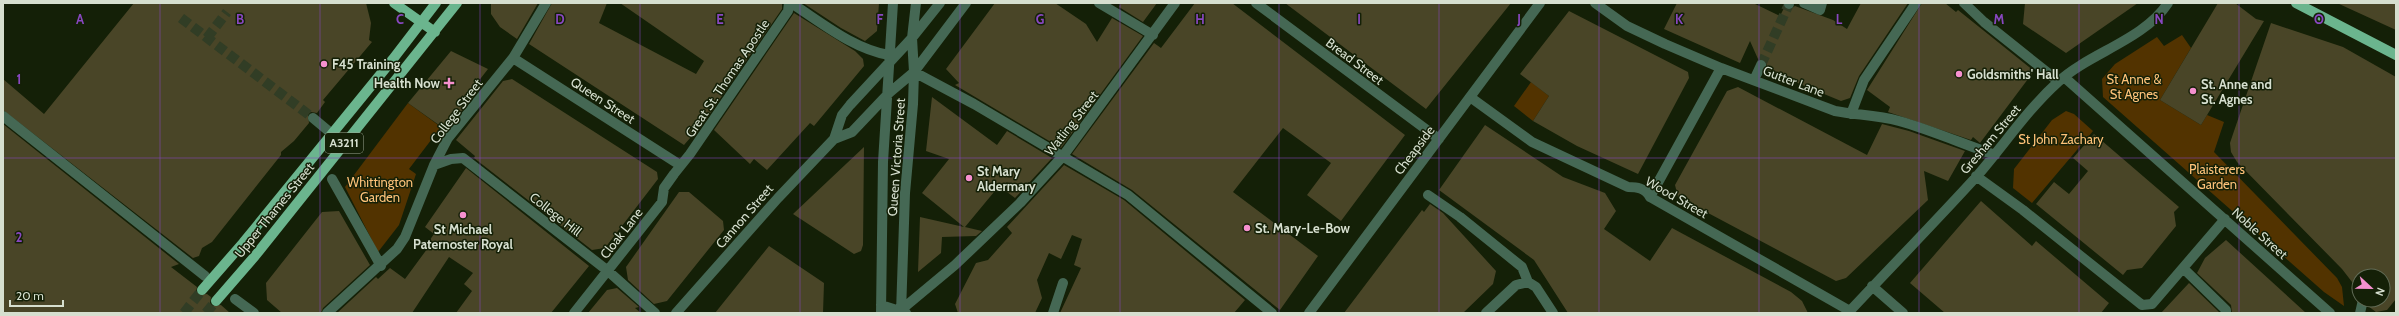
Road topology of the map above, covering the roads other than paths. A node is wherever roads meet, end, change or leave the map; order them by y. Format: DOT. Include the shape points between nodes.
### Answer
graph roads {
  1 [pos="394,3"];
  2 [pos="457,3"];
  3 [pos="546,3"];
  4 [pos="790,3"];
  5 [pos="893,3"];
  6 [pos="916,3"];
  7 [pos="940,3"];
  8 [pos="966,3"];
  9 [pos="1099,3"];
  10 [pos="1176,3"];
  11 [pos="1256,3"];
  12 [pos="1540,3"];
  13 [pos="1595,3"];
  14 [pos="1804,3"];
  15 [pos="1822,3"];
  16 [pos="1916,3"];
  17 [pos="1964,3"];
  18 [pos="2168,3"];
  19 [pos="433,4"];
  20 [pos="2298,4"];
  21 [pos="447,17"];
  22 [pos="420,23"];
  23 [pos="435,32"];
  24 [pos="1153,35"];
  25 [pos="912,38"];
  26 [pos="2396,55"];
  27 [pos="513,58"];
  28 [pos="888,60"];
  29 [pos="1761,65"];
  30 [pos="1721,68"];
  31 [pos="914,72"];
  32 [pos="2061,79"];
  33 [pos="1754,80"];
  34 [pos="889,93"];
  35 [pos="1470,97"];
  36 [pos="1851,114"];
  37 [pos="3,116"];
  38 [pos="313,118"];
  39 [pos="331,133"];
  40 [pos="834,138"];
  41 [pos="1439,139"];
  42 [pos="344,144"];
  43 [pos="1994,155"];
  44 [pos="1063,156"];
  45 [pos="434,165"];
  46 [pos="680,165"];
  47 [pos="1976,176"];
  48 [pos="332,179"];
  49 [pos="1428,195"];
  50 [pos="1650,197"];
  51 [pos="2224,219"];
  52 [pos="380,266"];
  53 [pos="2184,269"];
  54 [pos="608,271"];
  55 [pos="205,276"];
  56 [pos="1528,282"];
  57 [pos="1063,283"];
  58 [pos="1872,286"];
  59 [pos="202,290"];
  60 [pos="235,298"];
  61 [pos="216,301"];
  62 [pos="881,309"];
  63 [pos="902,312"];
  64 [pos="1849,312"];
  65 [pos="254,313"];
  66 [pos="327,313"];
  67 [pos="574,313"];
  68 [pos="655,313"];
  69 [pos="676,313"];
  70 [pos="1053,313"];
  71 [pos="1272,313"];
  72 [pos="1309,313"];
  73 [pos="1486,313"];
  74 [pos="1553,313"];
  75 [pos="1903,313"];
  76 [pos="2226,313"];
  77 [pos="2330,313"];
  1 -- 22 [label="main road"];
  2 -- 21 [label="main road, Upper Thames Street / A3211"];
  3 -- 27 [label="street, College Street"];
  4 -- 28 [label="street" via="854,43"];
  4 -- 46 [label="street, Great St. Thomas Apostle" via="786,14"];
  5 -- 28 [label="street, Queen Victoria Street"];
  6 -- 25 [label="street, Queen Victoria Street"];
  7 -- 25 [label="street, Cannon Street"];
  8 -- 31 [label="street, Cannon Street"];
  9 -- 24 [label="street"];
  10 -- 24 [label="street, Watling Street"];
  11 -- 41 [label="street, Bread Street"];
  12 -- 35 [label="street, Cheapside"];
  13 -- 30 [label="street, Gutter Lane" via="1627,26"];
  14 -- 15 [label="street" via="1820,10"];
  16 -- 36 [label="street" via="1864,80"];
  17 -- 32 [label="street, Noble Street" via="1984,22"];
  18 -- 32 [label="street, Gresham Street" via="2155,18 2139,30"];
  19 -- 21 [label="main road"];
  19 -- 22 [label="main road, Upper Thames Street / A3211"];
  20 -- 26 [label="main road"];
  21 -- 23 [label="main road, Upper Thames Street / A3211"];
  22 -- 23 [label="main road"];
  22 -- 39 [label="main road, Upper Thames Street / A3211"];
  23 -- 42 [label="main road, Upper Thames Street / A3211"];
  24 -- 44 [label="street, Watling Street"];
  25 -- 28 [label="street, Cannon Street"];
  25 -- 31 [label="street, Queen Victoria Street"];
  27 -- 45 [label="street, College Street" via="448,138"];
  27 -- 46 [label="street, Queen Street"];
  28 -- 34 [label="street, Queen Victoria Street"];
  28 -- 40 [label="street, Cannon Street" via="846,110"];
  29 -- 33 [label="street"];
  30 -- 33 [label="street, Gutter Lane"];
  30 -- 50 [label="street"];
  31 -- 34 [label="street, Cannon Street"];
  31 -- 44 [label="street"];
  31 -- 63 [label="street, Queen Victoria Street" via="905,193"];
  32 -- 43 [label="street, Gresham Street" via="2026,115"];
  32 -- 51 [label="street, Noble Street"];
  33 -- 36 [label="street, Gutter Lane" via="1835,111"];
  34 -- 40 [label="street, Cannon Street" via="852,132"];
  34 -- 62 [label="street, Queen Victoria Street" via="883,162"];
  35 -- 41 [label="street, Cheapside"];
  35 -- 50 [label="street, Wood Street" via="1532,142 1628,187 1647,191"];
  36 -- 43 [label="street, Gutter Lane" via="1868,114 1899,121"];
  37 -- 55 [label="street"];
  38 -- 39 [label="street"];
  39 -- 42 [label="street"];
  39 -- 59 [label="main road, Upper Thames Street / A3211"];
  40 -- 69 [label="street, Cannon Street"];
  41 -- 72 [label="street, Cheapside"];
  42 -- 61 [label="main road, Upper Thames Street / A3211"];
  43 -- 47 [label="street, Gresham Street"];
  44 -- 63 [label="street, Watling Street" via="960,261"];
  44 -- 71 [label="street" via="1128,195"];
  45 -- 52 [label="street, College Street" via="405,237"];
  45 -- 54 [label="street, College Hill" via="451,158 463,158"];
  46 -- 54 [label="street, Cloak Lane" via="664,188 662,202"];
  47 -- 53 [label="street" via="2142,305 2152,304"];
  47 -- 58 [label="street, Gresham Street"];
  48 -- 52 [label="street"];
  49 -- 56 [label="street" via="1522,267"];
  50 -- 64 [label="street, Wood Street"];
  51 -- 53 [label="street"];
  51 -- 77 [label="street, Noble Street"];
  52 -- 66 [label="street, College Street"];
  53 -- 76 [label="street" via="2226,310"];
  54 -- 67 [label="street, Cloak Lane"];
  54 -- 68 [label="street, College Hill"];
  56 -- 73 [label="street" via="1516,285"];
  56 -- 74 [label="street" via="1536,287"];
  57 -- 70 [label="street"];
  58 -- 64 [label="street, Gresham Street"];
  58 -- 75 [label="street"];
  60 -- 65 [label="street"];
  62 -- 63 [label="street"];
}
